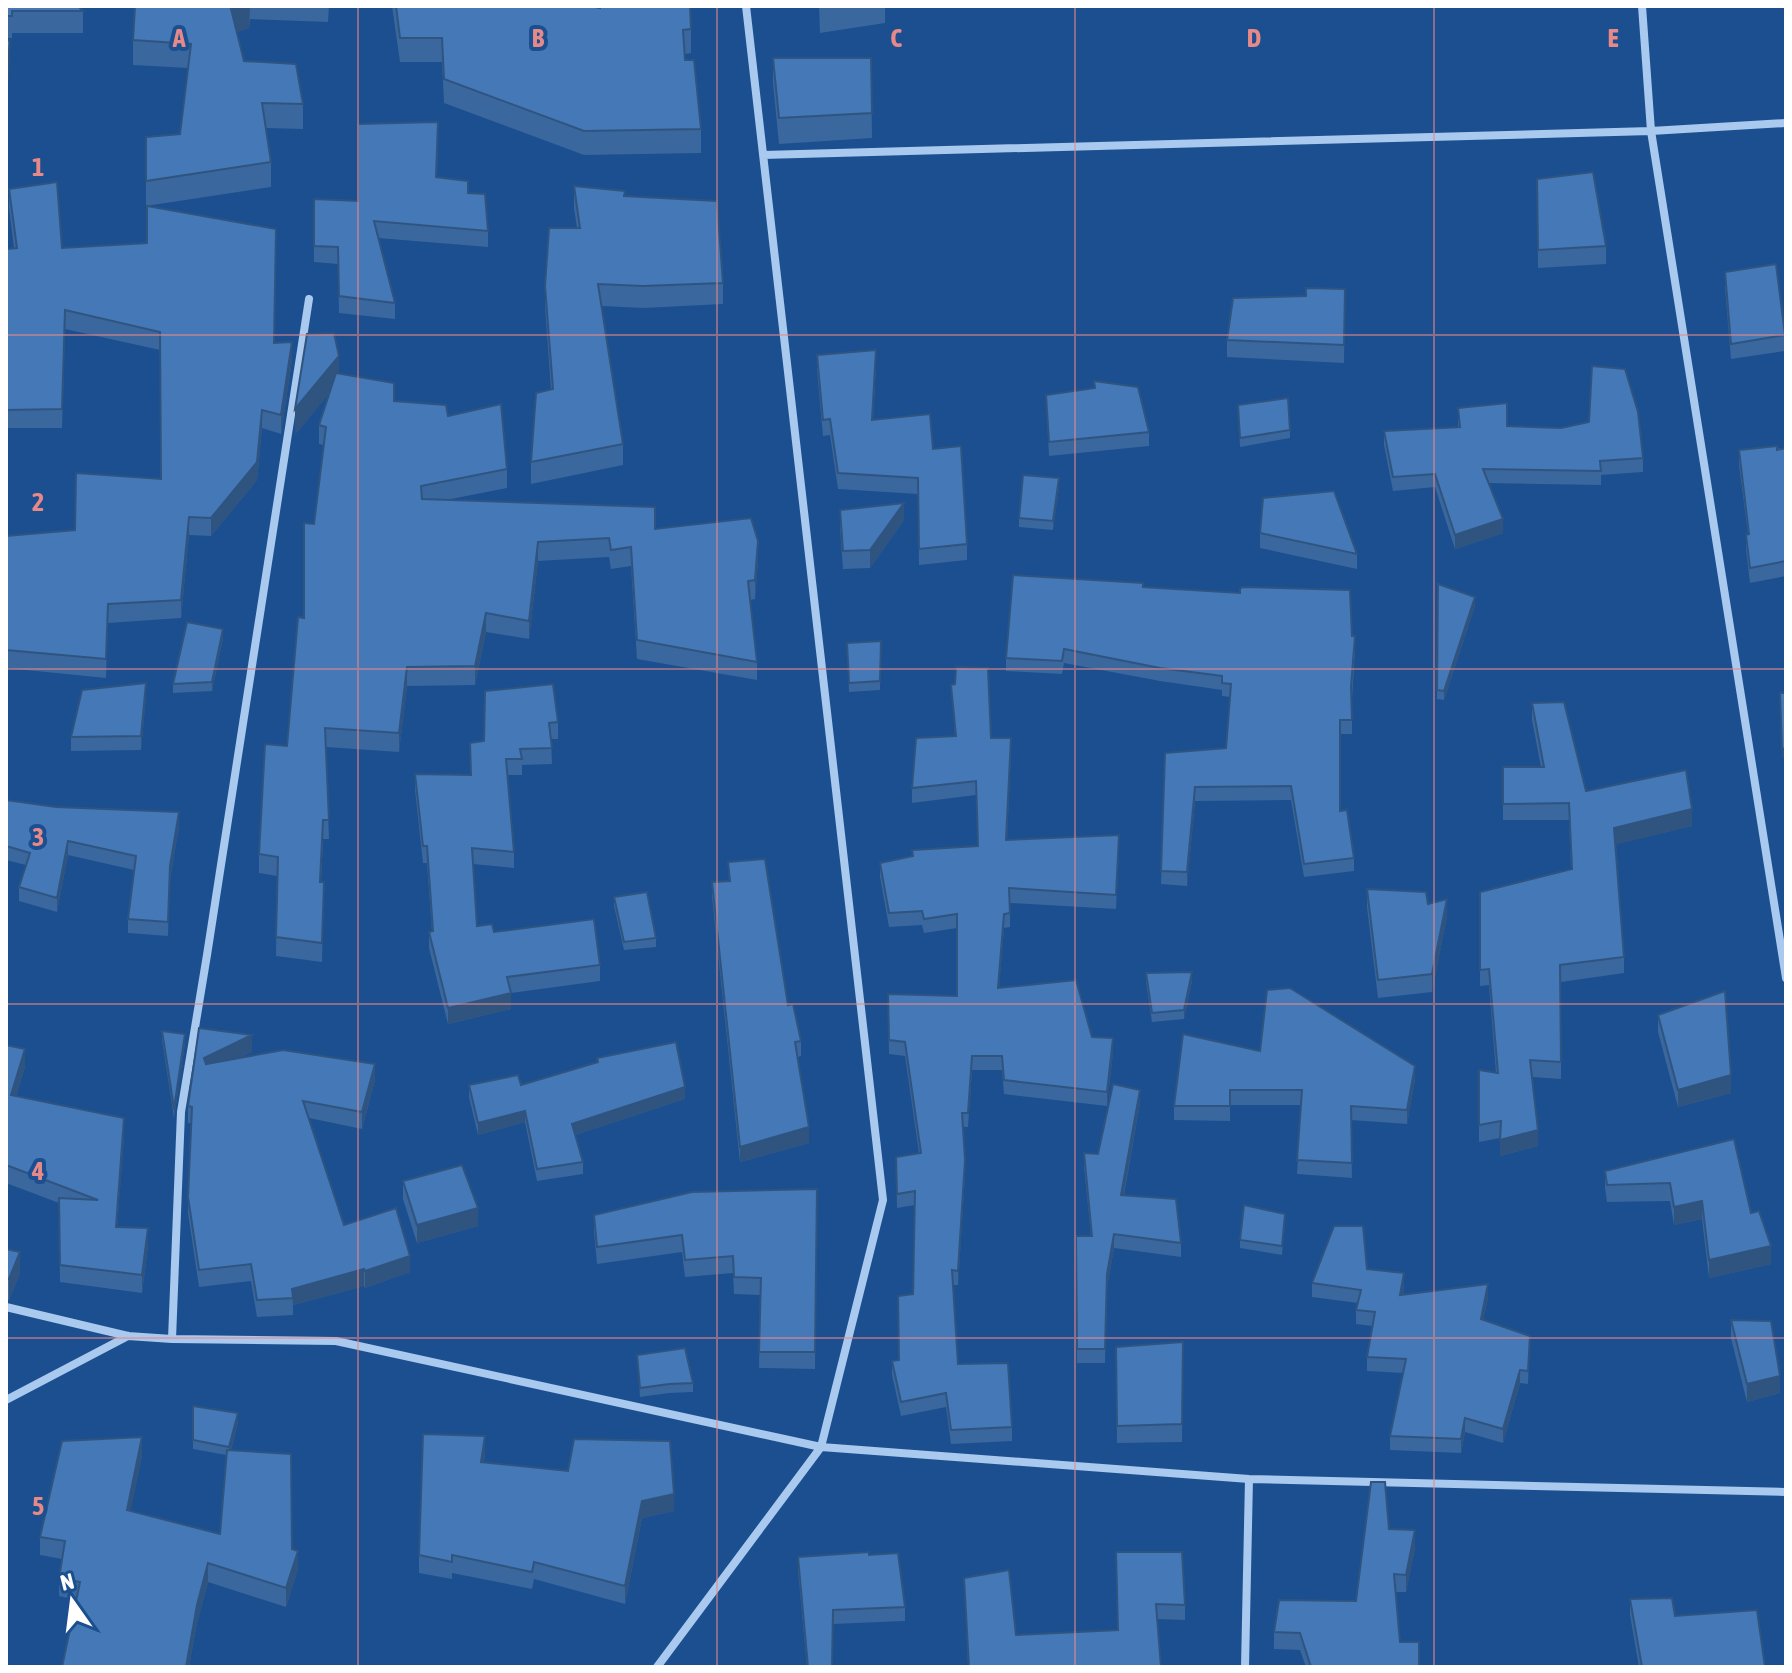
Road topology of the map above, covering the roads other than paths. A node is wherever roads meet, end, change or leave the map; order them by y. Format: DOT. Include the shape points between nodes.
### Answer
graph roads {
  1 [pos="746,6"];
  2 [pos="1642,6"];
  3 [pos="1786,123"];
  4 [pos="1651,131"];
  5 [pos="763,155"];
  6 [pos="309,299"];
  7 [pos="1786,978"];
  8 [pos="6,1307"];
  9 [pos="128,1336"];
  10 [pos="172,1339"];
  11 [pos="6,1400"];
  12 [pos="821,1447"];
  13 [pos="1249,1479"];
  14 [pos="1786,1492"];
  15 [pos="657,1667"];
  16 [pos="1245,1667"];
  1 -- 5 [label="street"];
  2 -- 4 [label="street"];
  3 -- 4 [label="street"];
  4 -- 5 [label="street"];
  4 -- 7 [label="street"];
  5 -- 12 [label="street" via="883,1200"];
  6 -- 10 [label="street" via="181,1112"];
  8 -- 9 [label="street"];
  9 -- 10 [label="street"];
  9 -- 11 [label="street"];
  10 -- 12 [label="street" via="336,1341"];
  12 -- 13 [label="street"];
  12 -- 15 [label="street"];
  13 -- 14 [label="street"];
  13 -- 16 [label="street"];
}
